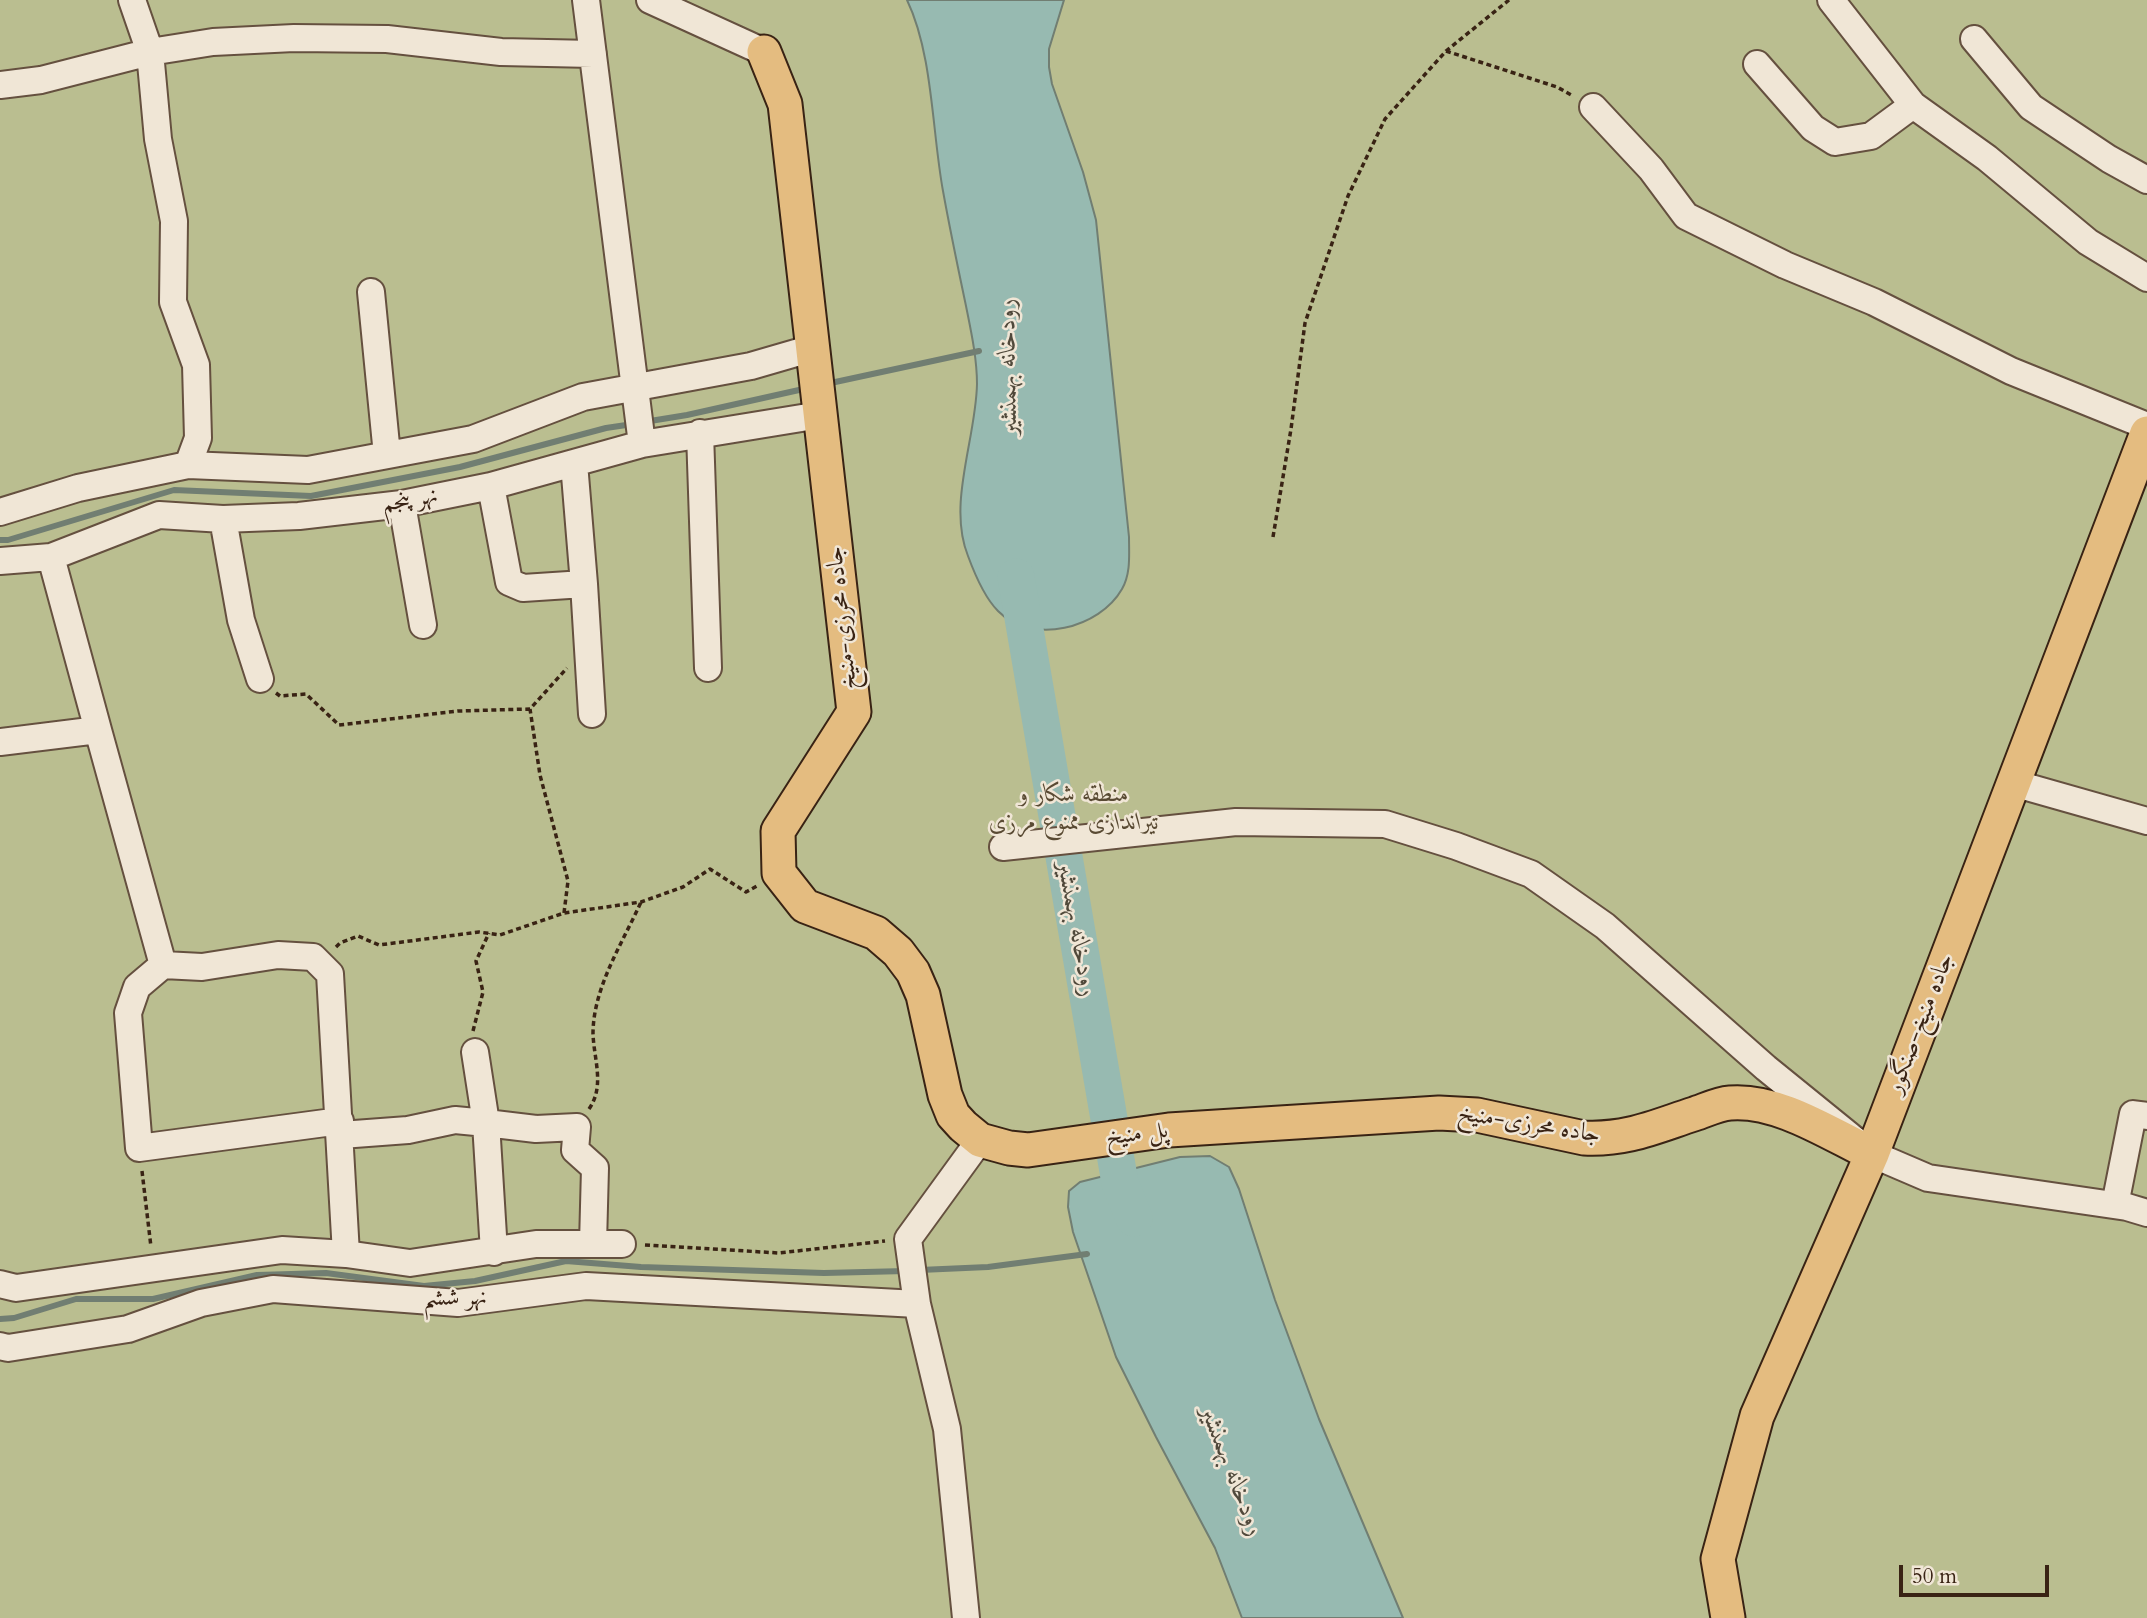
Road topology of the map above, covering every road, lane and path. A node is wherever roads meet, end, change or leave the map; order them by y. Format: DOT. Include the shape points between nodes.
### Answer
graph roads {
  1 [pos="132,0"];
  2 [pos="586,0"];
  3 [pos="650,0"];
  4 [pos="1509,0"];
  5 [pos="1831,0"];
  6 [pos="1974,39"];
  7 [pos="1446,51"];
  8 [pos="150,52"];
  9 [pos="764,52"];
  10 [pos="593,54"];
  11 [pos="1757,64"];
  12 [pos="0,85"];
  13 [pos="1913,105"];
  14 [pos="1593,107"];
  15 [pos="2147,180"];
  16 [pos="2147,278"];
  17 [pos="371,292"];
  18 [pos="817,384"];
  19 [pos="639,419"];
  20 [pos="2147,426"];
  21 [pos="700,433"];
  22 [pos="2147,433"];
  23 [pos="387,454"];
  24 [pos="575,463"];
  25 [pos="188,465"];
  26 [pos="491,486"];
  27 [pos="402,504"];
  28 [pos="0,512"];
  29 [pos="223,519"];
  30 [pos="1273,537"];
  31 [pos="51,557"];
  32 [pos="0,561"];
  33 [pos="584,584"];
  34 [pos="423,625"];
  35 [pos="588,645"];
  36 [pos="708,668"];
  37 [pos="260,679"];
  38 [pos="530,709"];
  39 [pos="592,714"];
  40 [pos="98,730"];
  41 [pos="0,742"];
  42 [pos="2014,783"];
  43 [pos="2147,821"];
  44 [pos="1003,847"];
  45 [pos="779,873"];
  46 [pos="641,902"];
  47 [pos="564,913"];
  48 [pos="489,933"];
  49 [pos="320,964"];
  50 [pos="163,965"];
  51 [pos="475,1052"];
  52 [pos="2147,1116"];
  53 [pos="486,1123"];
  54 [pos="1296,1123"];
  55 [pos="576,1126"];
  56 [pos="340,1128"];
  57 [pos="980,1140"];
  58 [pos="139,1148"];
  59 [pos="1872,1153"];
  60 [pos="2129,1208"];
  61 [pos="593,1244"];
  62 [pos="622,1244"];
  63 [pos="909,1246"];
  64 [pos="494,1252"];
  65 [pos="346,1254"];
  66 [pos="153,1268"];
  67 [pos="0,1284"];
  68 [pos="916,1295"];
  69 [pos="0,1346"];
  70 [pos="966,1618"];
  71 [pos="1728,1618"];
  1 -- 8 [label="street"];
  2 -- 10 [label="street"];
  3 -- 9 [label="street"];
  4 -- 7 [label="path"];
  5 -- 13 [label="street"];
  6 -- 15 [label="street" via="2031,107"];
  7 -- 14 [label="path" via="1557,87"];
  7 -- 30 [label="path" via="1385,119 1348,196 1305,323"];
  8 -- 10 [label="street" via="213,42 295,38 387,39 501,52"];
  8 -- 12 [label="street" via="41,80"];
  8 -- 25 [label="street" via="158,139 174,221 173,302 197,365 198,438"];
  9 -- 18 [label="main road, جاده محرزی-منیخ" via="785,104"];
  10 -- 19 [label="street"];
  11 -- 13 [label="street" via="1813,128 1835,142 1871,136"];
  13 -- 16 [label="street" via="1987,158 2088,242"];
  14 -- 20 [label="street" via="1651,169 1686,216 2011,370"];
  17 -- 23 [label="street"];
  18 -- 19 [label="street, نهر پنجم" via="751,366"];
  18 -- 21 [label="street, نهر پنجم"];
  18 -- 45 [label="main road, جاده محرزی-منیخ" via="853,712 778,831"];
  19 -- 21 [label="street, نهر پنجم"];
  19 -- 23 [label="street, نهر پنجم" via="583,397 473,439"];
  19 -- 24 [label="street, نهر پنجم"];
  21 -- 36 [label="street"];
  22 -- 42 [label="main road, جاده منیخ-صنگور"];
  23 -- 25 [label="street, نهر پنجم" via="308,470"];
  24 -- 26 [label="street, نهر پنجم"];
  24 -- 33 [label="street"];
  25 -- 28 [label="street, نهر پنجم" via="78,488"];
  26 -- 27 [label="street, نهر پنجم"];
  26 -- 33 [label="street" via="509,582 523,588"];
  27 -- 29 [label="street, نهر پنجم"];
  27 -- 34 [label="street"];
  29 -- 31 [label="street, نهر پنجم" via="159,515"];
  29 -- 37 [label="street" via="241,620"];
  31 -- 32 [label="street, نهر پنجم"];
  31 -- 40 [label="street"];
  33 -- 35 [label="street"];
  35 -- 38 [label="path"];
  35 -- 39 [label="street"];
  37 -- 38 [label="path" via="280,696 306,694 339,724 458,711"];
  38 -- 47 [label="path" via="540,775 568,881"];
  40 -- 41 [label="street"];
  40 -- 50 [label="street"];
  42 -- 43 [label="street"];
  42 -- 59 [label="main road, جاده منیخ-صنگور"];
  44 -- 59 [label="street" via="1236,822 1385,824 1456,846 1531,874 1605,926 1766,1068"];
  45 -- 46 [label="path" via="746,892 710,869 683,887"];
  45 -- 57 [label="main road" via="805,906 876,933 898,952 923,995 953,1115"];
  46 -- 47 [label="path"];
  46 -- 55 [label="path" via="595,1004 593,1036 599,1076 592,1104"];
  47 -- 48 [label="path" via="500,935"];
  48 -- 49 [label="path" via="379,945 358,936 340,943"];
  48 -- 51 [label="path" via="476,961 483,992 473,1032"];
  49 -- 50 [label="street" via="313,957 278,955 202,967"];
  49 -- 56 [label="street" via="330,974"];
  50 -- 58 [label="street" via="136,987 128,1013"];
  51 -- 53 [label="street"];
  52 -- 60 [label="street" via="2133,1114"];
  53 -- 55 [label="street" via="536,1129"];
  53 -- 56 [label="street" via="455,1120 408,1130"];
  53 -- 64 [label="street"];
  54 -- 57 [label="main road, پل منیخ" via="1169,1130 1028,1150"];
  54 -- 59 [label="main road, جاده محرزی-منیخ" via="1458,1112 1602,1139 1623,1138 1728,1103 1750,1103 1772,1107"];
  55 -- 61 [label="street" via="575,1150 596,1168"];
  56 -- 58 [label="street"];
  56 -- 65 [label="street"];
  57 -- 63 [label="street"];
  58 -- 66 [label="path"];
  59 -- 60 [label="street" via="1928,1178"];
  59 -- 71 [label="main road, جاده منیخ-صنگور" via="1758,1416 1718,1559"];
  61 -- 62 [label="street"];
  61 -- 64 [label="street" via="536,1244"];
  62 -- 63 [label="path" via="779,1253"];
  63 -- 68 [label="street"];
  64 -- 65 [label="street" via="410,1263"];
  65 -- 66 [label="street" via="282,1250"];
  66 -- 67 [label="street" via="16,1288"];
  68 -- 69 [label="street, نهر ششم" via="586,1286 458,1303 273,1289 201,1303 128,1329"];
  68 -- 70 [label="street" via="947,1429"];
}
